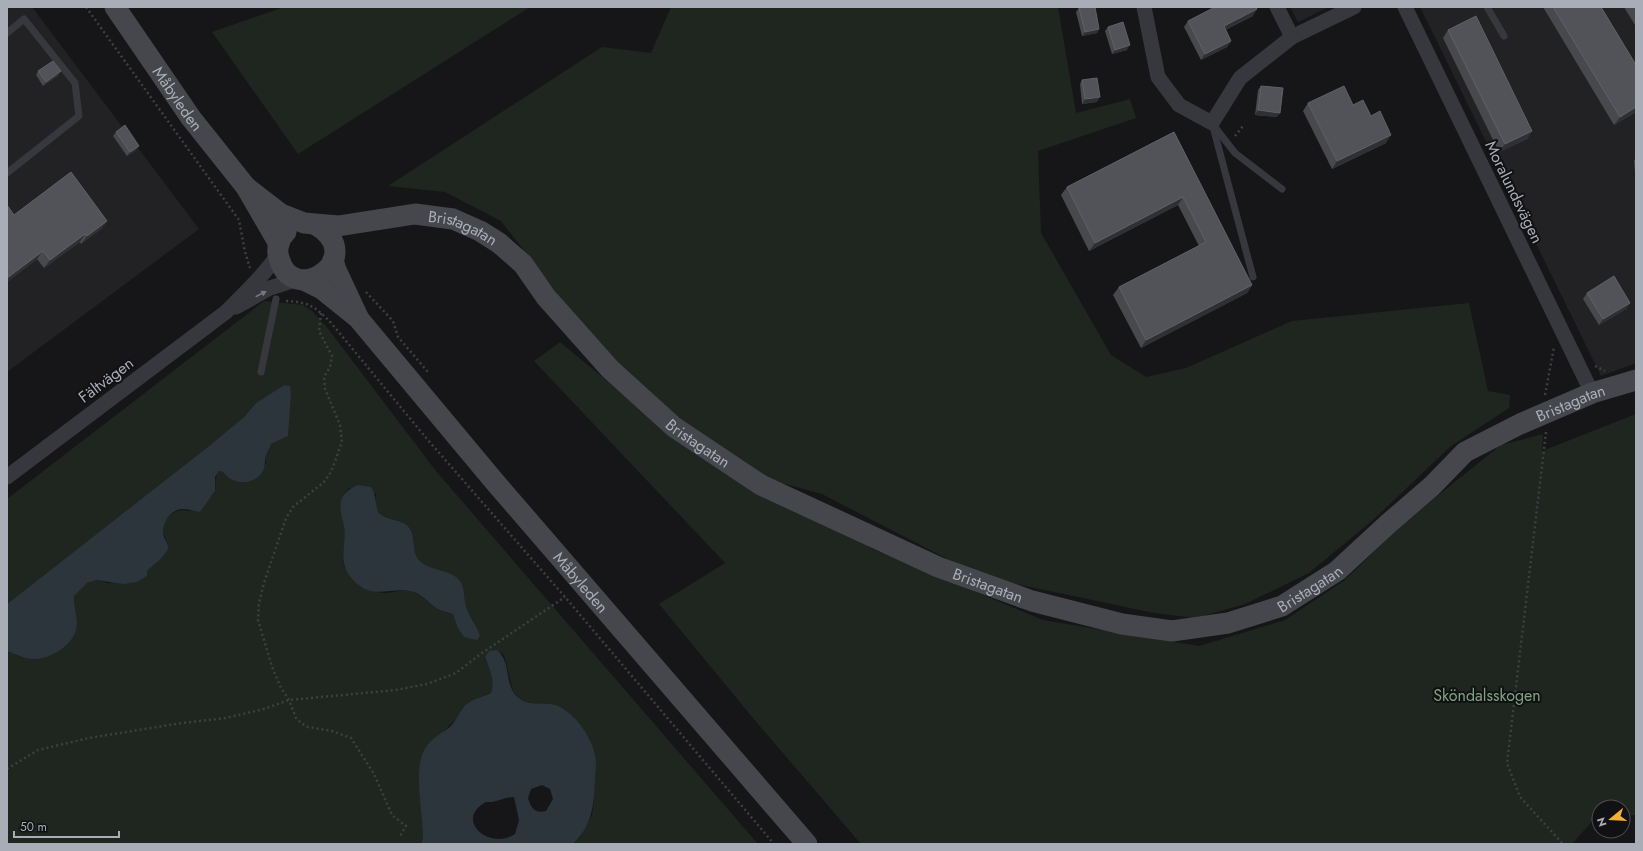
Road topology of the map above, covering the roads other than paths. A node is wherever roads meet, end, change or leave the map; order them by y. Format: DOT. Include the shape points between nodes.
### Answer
graph roads {
  1 [pos="115,7"];
  2 [pos="1144,7"];
  3 [pos="1277,7"];
  4 [pos="1354,7"];
  5 [pos="1405,7"];
  6 [pos="1487,7"];
  7 [pos="7,32"];
  8 [pos="1504,36"];
  9 [pos="1292,37"];
  10 [pos="1212,123"];
  11 [pos="7,173"];
  12 [pos="246,187"];
  13 [pos="1282,189"];
  14 [pos="384,219"];
  15 [pos="310,224"];
  16 [pos="278,249"];
  17 [pos="334,256"];
  18 [pos="1253,277"];
  19 [pos="301,279"];
  20 [pos="276,299"];
  21 [pos="226,312"];
  22 [pos="358,318"];
  23 [pos="261,372"];
  24 [pos="1636,380"];
  25 [pos="1592,393"];
  26 [pos="7,477"];
  27 [pos="807,844"];
  1 -- 12 [label="street, Måbyleden" via="191,118"];
  2 -- 10 [label="street" via="1158,77 1179,105"];
  3 -- 9 [label="street"];
  4 -- 9 [label="street"];
  5 -- 25 [label="street, Moralundsvägen"];
  6 -- 8 [label="lane"];
  7 -- 11 [label="lane" via="24,19 75,83 79,116"];
  9 -- 10 [label="street" via="1240,78"];
  10 -- 13 [label="lane" via="1234,154"];
  10 -- 18 [label="lane"];
  12 -- 15 [label="street, Måbyleden" via="281,214"];
  12 -- 16 [label="street, Måbyleden"];
  14 -- 15 [label="street, Bristagatan" via="338,226"];
  14 -- 17 [label="street, Bristagatan" via="360,230"];
  14 -- 25 [label="street, Bristagatan" via="415,214 453,219 480,230 499,243 523,264 546,297 610,369 674,427 761,485 938,567 1032,601 1122,624 1172,631 1228,623 1282,606 1337,571 1432,486 1465,452"];
  15 -- 16 [label="street" via="291,227 283,235"];
  15 -- 17 [label="street, Måbyleden" via="326,231 333,242"];
  16 -- 19 [label="street, Måbyleden" via="280,264 286,271"];
  16 -- 21 [label="street, Fältvägen" via="270,268 256,279"];
  17 -- 19 [label="street" via="330,268 323,274 312,280"];
  17 -- 22 [label="street, Måbyleden" via="336,270"];
  21 -- 19 [label="street, Fältvägen, one-way" via="270,288"];
  19 -- 22 [label="street, Måbyleden" via="322,289"];
  20 -- 23 [label="lane"];
  21 -- 26 [label="street, Fältvägen"];
  22 -- 27 [label="street, Måbyleden" via="494,481"];
  24 -- 25 [label="street, Bristagatan"];
}
